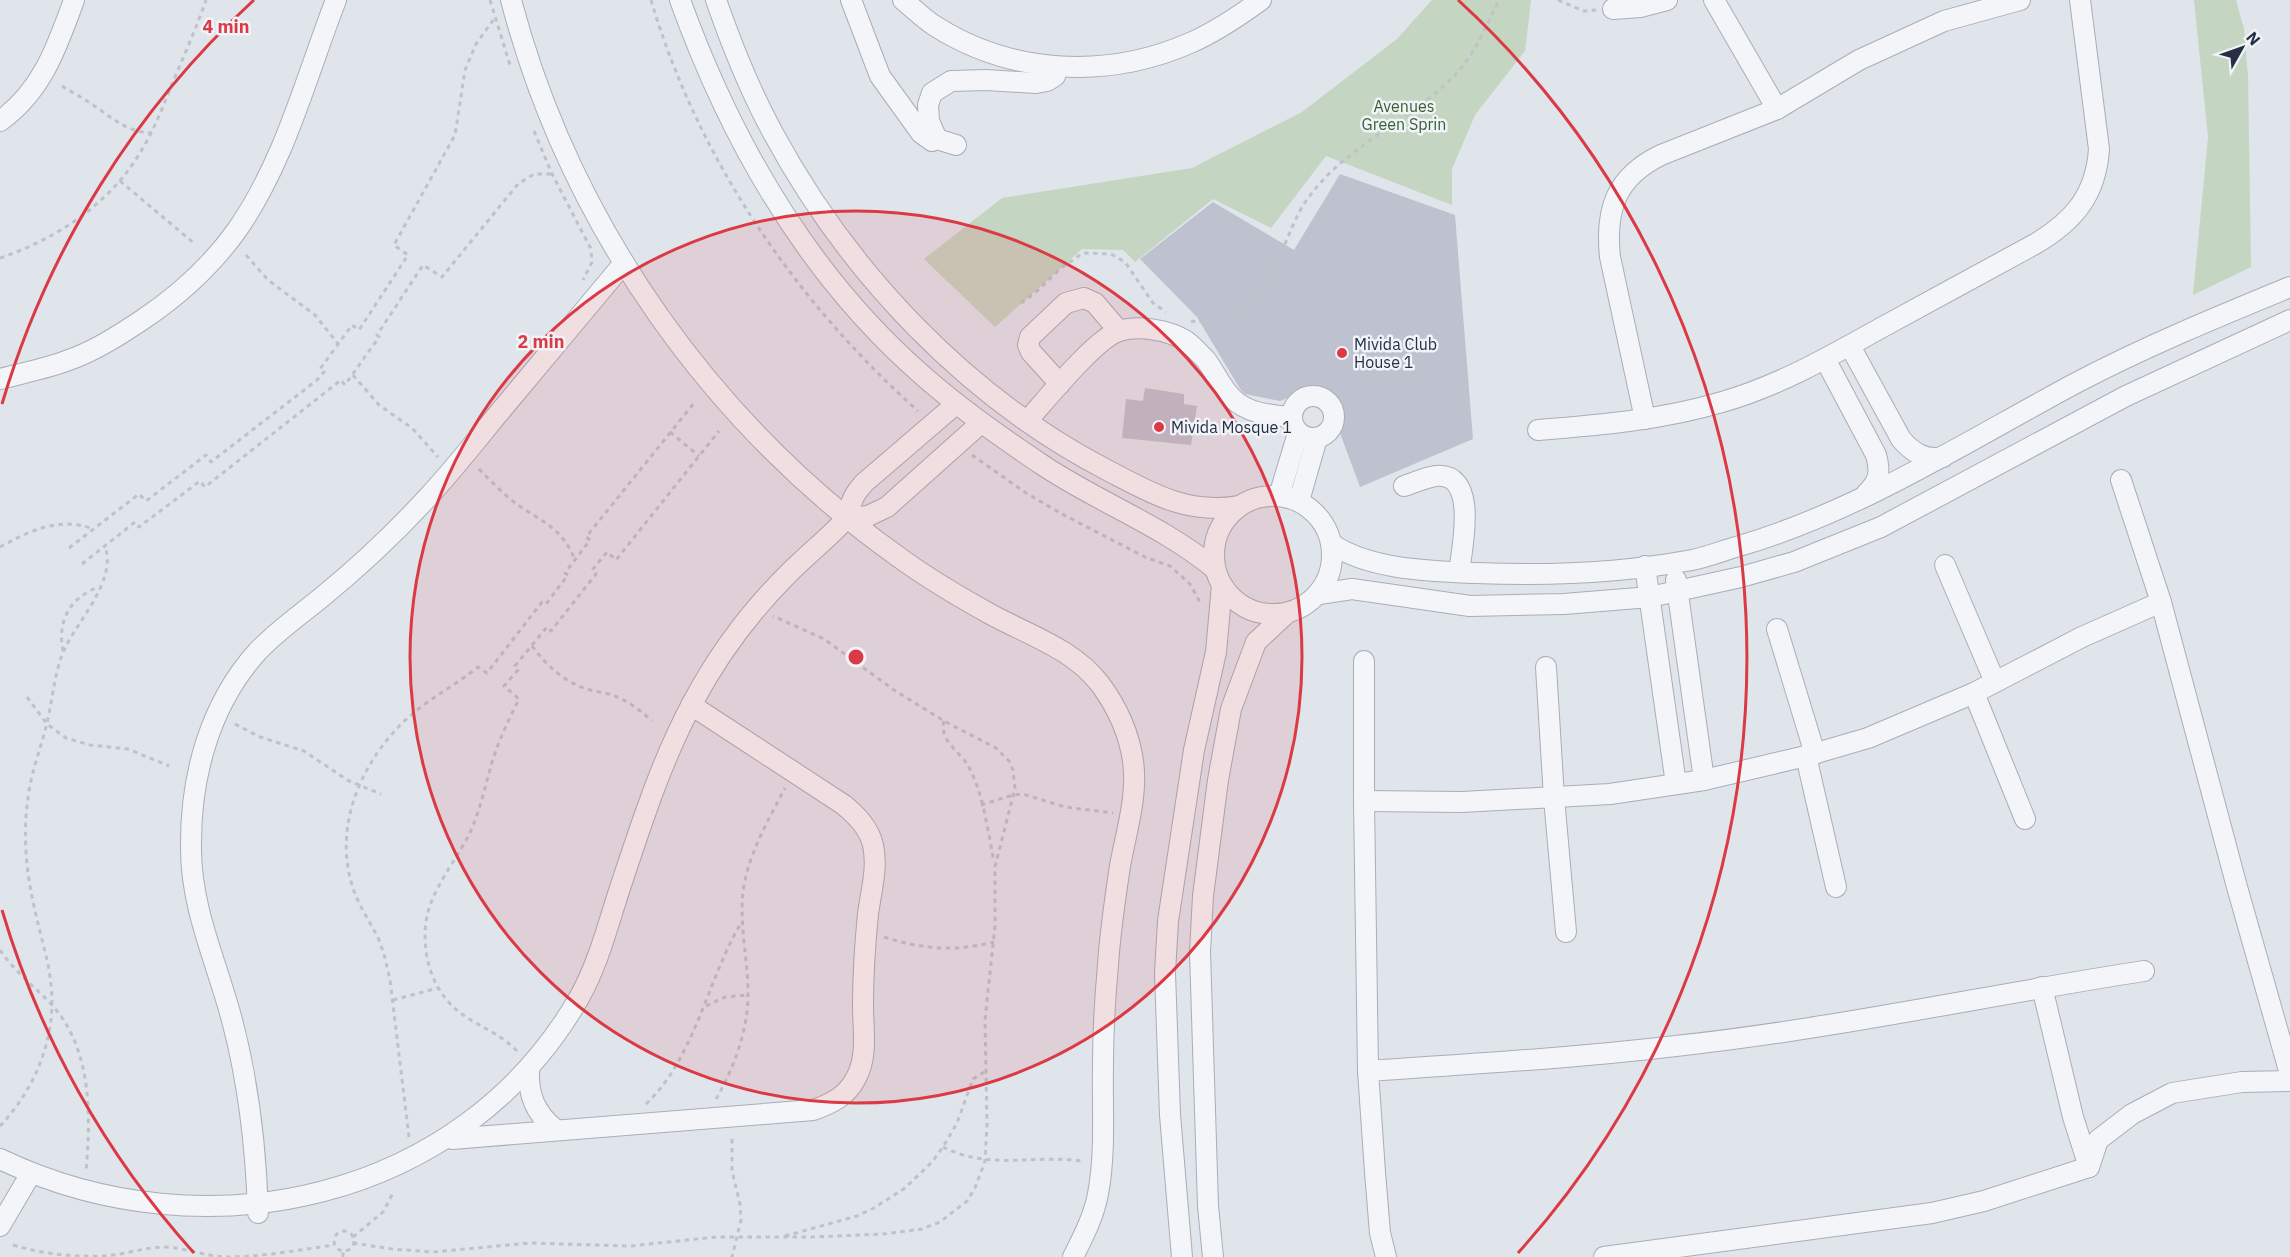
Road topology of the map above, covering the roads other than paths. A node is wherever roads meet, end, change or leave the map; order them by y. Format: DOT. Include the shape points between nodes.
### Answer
graph roads {
  1 [pos="74,0"];
  2 [pos="336,0"];
  3 [pos="511,0"];
  4 [pos="680,0"];
  5 [pos="716,0"];
  6 [pos="851,0"];
  7 [pos="903,0"];
  8 [pos="1261,0"];
  9 [pos="1667,0"];
  10 [pos="1714,0"];
  11 [pos="2020,0"];
  12 [pos="2080,0"];
  13 [pos="1613,9"];
  14 [pos="1058,67"];
  15 [pos="1777,109"];
  16 [pos="0,121"];
  17 [pos="937,139"];
  18 [pos="956,145"];
  19 [pos="624,263"];
  20 [pos="2290,287"];
  21 [pos="2290,320"];
  22 [pos="1119,331"];
  23 [pos="1850,345"];
  24 [pos="1825,359"];
  25 [pos="0,379"];
  26 [pos="1060,384"];
  27 [pos="956,404"];
  28 [pos="1645,419"];
  29 [pos="1027,421"];
  30 [pos="981,423"];
  31 [pos="1302,429"];
  32 [pos="1538,430"];
  33 [pos="1948,454"];
  34 [pos="2121,480"];
  35 [pos="1404,486"];
  36 [pos="1280,496"];
  37 [pos="1858,499"];
  38 [pos="1299,501"];
  39 [pos="1239,506"];
  40 [pos="847,519"];
  41 [pos="1332,544"];
  42 [pos="1674,562"];
  43 [pos="1945,565"];
  44 [pos="1645,566"];
  45 [pos="1460,572"];
  46 [pos="1218,577"];
  47 [pos="1678,591"];
  48 [pos="1319,594"];
  49 [pos="1650,597"];
  50 [pos="2161,602"];
  51 [pos="1286,614"];
  52 [pos="1777,629"];
  53 [pos="1364,661"];
  54 [pos="1546,667"];
  55 [pos="1995,682"];
  56 [pos="1974,693"];
  57 [pos="691,705"];
  58 [pos="1810,755"];
  59 [pos="1704,780"];
  60 [pos="1676,784"];
  61 [pos="1554,798"];
  62 [pos="1364,801"];
  63 [pos="2025,819"];
  64 [pos="1836,887"];
  65 [pos="1566,932"];
  66 [pos="2144,972"];
  67 [pos="2042,987"];
  68 [pos="530,1070"];
  69 [pos="1368,1071"];
  70 [pos="2290,1074"];
  71 [pos="2290,1081"];
  72 [pos="555,1129"];
  73 [pos="452,1139"];
  74 [pos="0,1160"];
  75 [pos="2089,1167"];
  76 [pos="30,1175"];
  77 [pos="258,1213"];
  78 [pos="0,1226"];
  79 [pos="1072,1257"];
  80 [pos="1182,1257"];
  81 [pos="1213,1257"];
  82 [pos="1386,1257"];
  83 [pos="1604,1257"];
  1 -- 16 [label="street" via="48,67 32,92"];
  2 -- 25 [label="street" via="265,183 237,230 202,272 116,338 67,361"];
  3 -- 19 [label="street" via="550,116"];
  4 -- 27 [label="street" via="715,89 772,197 840,291 920,374"];
  5 -- 29 [label="street" via="749,85 773,133 831,226 872,278 933,343"];
  6 -- 17 [label="street" via="880,76 921,133 928,140"];
  7 -- 14 [label="street" via="934,25 977,47"];
  8 -- 14 [label="street" via="1212,31 1159,54 1088,68"];
  9 -- 13 [label="street" via="1640,8"];
  10 -- 15 [label="street"];
  11 -- 15 [label="street" via="1944,21 1894,43"];
  12 -- 23 [label="street" via="2099,148 2093,182 2081,206 2051,234"];
  14 -- 17 [label="street" via="1047,81 1036,83 951,81 932,93 928,105 929,121"];
  15 -- 28 [label="street" via="1647,162 1620,189 1612,207 1610,257"];
  17 -- 18 [label="street"];
  19 -- 40 [label="street" via="654,311 724,401 804,482"];
  19 -- 77 [label="street" via="430,495 359,565 287,623 257,653 231,688 211,727 198,767 192,810 195,894 243,1069 252,1126"];
  20 -- 33 [label="street" via="2211,319 2076,383"];
  21 -- 47 [label="street" via="2126,396 1881,527 1794,562"];
  22 -- 26 [label="street"];
  22 -- 26 [label="street" via="1095,303 1084,298 1066,303 1030,337 1028,345"];
  22 -- 31 [label="street" via="1156,330 1185,340 1214,370 1232,398 1250,411"];
  23 -- 24 [label="street"];
  23 -- 33 [label="street" via="1906,445 1925,457"];
  24 -- 28 [label="street" via="1721,403"];
  24 -- 37 [label="street" via="1879,464 1878,481"];
  26 -- 29 [label="street"];
  27 -- 30 [label="street"];
  27 -- 40 [label="street" via="864,483 852,500"];
  28 -- 32 [label="street"];
  29 -- 39 [label="street" via="1097,465 1172,500 1204,509"];
  30 -- 40 [label="street" via="887,507 868,516"];
  30 -- 46 [label="street" via="1082,490 1173,538"];
  31 -- 36 [label="street"];
  31 -- 38 [label="street"];
  33 -- 37 [label="street"];
  34 -- 50 [label="street"];
  35 -- 45 [label="street" via="1437,476 1450,479 1461,490 1465,505"];
  36 -- 38 [label="street"];
  36 -- 39 [label="street" via="1265,496"];
  37 -- 42 [label="street" via="1764,539 1694,560"];
  38 -- 41 [label="street" via="1320,519"];
  39 -- 46 [label="street" via="1228,516 1215,541 1213,555"];
  40 -- 57 [label="street" via="756,609 715,663"];
  40 -- 79 [label="street" via="955,594 1075,660 1114,705 1126,733 1133,763 1133,793 1108,965 1102,1161 1098,1196 1088,1228"];
  41 -- 45 [label="street" via="1368,561"];
  41 -- 48 [label="street" via="1329,579"];
  42 -- 44 [label="street"];
  42 -- 47 [label="street"];
  43 -- 55 [label="street"];
  44 -- 45 [label="street" via="1522,575"];
  44 -- 49 [label="street"];
  46 -- 51 [label="street" via="1233,600 1249,610 1267,615"];
  46 -- 80 [label="street" via="1216,652 1194,750 1168,921 1170,1115"];
  47 -- 49 [label="street"];
  47 -- 59 [label="street"];
  48 -- 49 [label="street" via="1352,590 1470,606"];
  48 -- 51 [label="street" via="1304,607"];
  49 -- 60 [label="street"];
  50 -- 55 [label="street"];
  50 -- 70 [label="street"];
  51 -- 81 [label="street" via="1256,642 1231,709 1203,896 1200,952"];
  52 -- 58 [label="street"];
  53 -- 62 [label="street"];
  54 -- 61 [label="street"];
  55 -- 56 [label="street"];
  56 -- 58 [label="street" via="1868,738"];
  56 -- 63 [label="street"];
  57 -- 68 [label="street" via="635,843 600,955 569,1015"];
  57 -- 72 [label="street" via="844,806 866,828 875,858 866,932 862,1063 856,1080 844,1094 813,1110"];
  58 -- 59 [label="street"];
  58 -- 64 [label="street"];
  59 -- 60 [label="street"];
  60 -- 61 [label="street"];
  61 -- 62 [label="street"];
  61 -- 65 [label="street"];
  62 -- 69 [label="street"];
  66 -- 67 [label="street"];
  67 -- 69 [label="street" via="1676,1046"];
  67 -- 75 [label="street"];
  68 -- 72 [label="street" via="533,1103"];
  68 -- 73 [label="street" via="493,1107"];
  69 -- 82 [label="street" via="1380,1233"];
  71 -- 75 [label="street" via="2242,1082 2172,1093 2132,1114 2098,1140"];
  72 -- 73 [label="street"];
  73 -- 77 [label="street" via="363,1186 312,1203"];
  74 -- 76 [label="street"];
  75 -- 83 [label="street" via="1984,1201 1932,1213"];
  76 -- 77 [label="street" via="83,1196 141,1210 200,1216"];
  76 -- 78 [label="street"];
}
